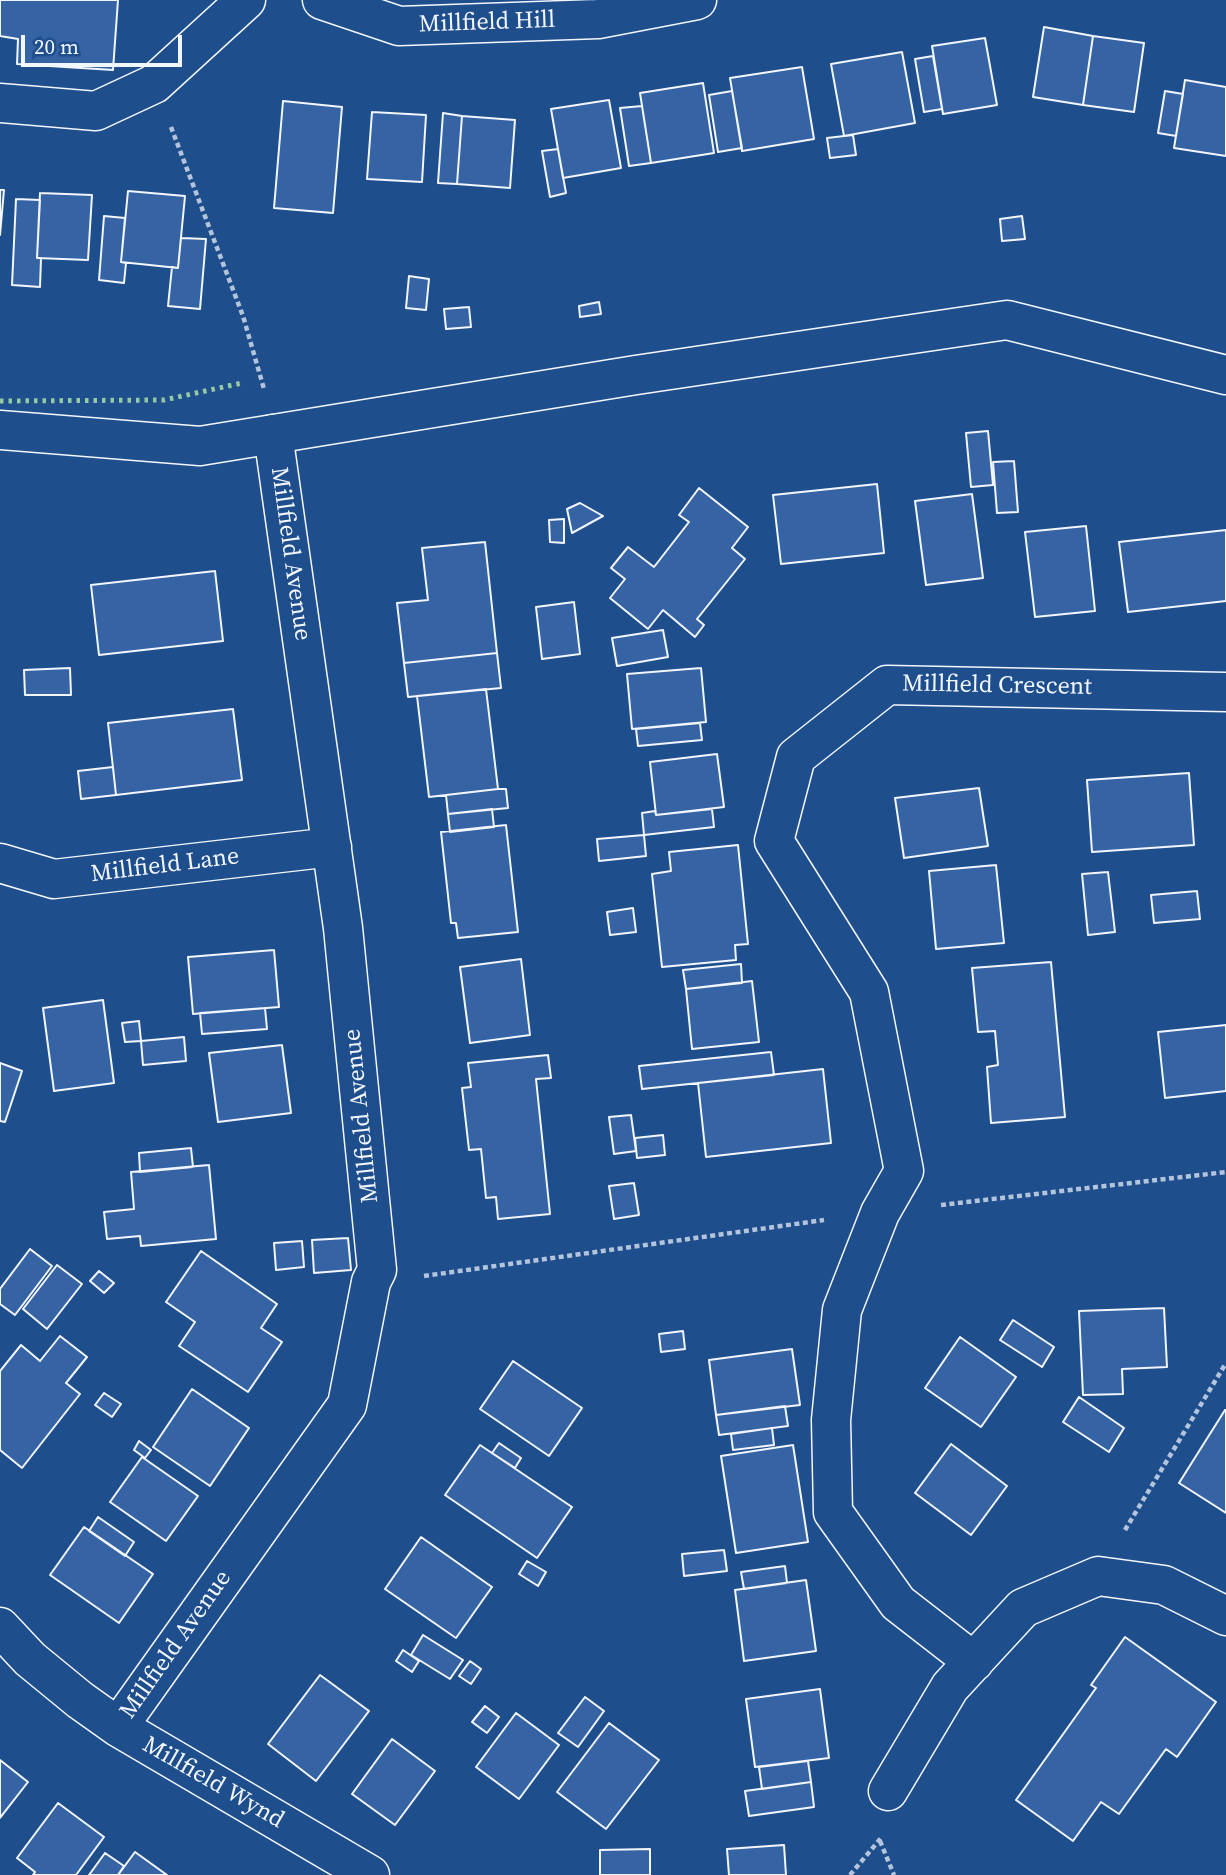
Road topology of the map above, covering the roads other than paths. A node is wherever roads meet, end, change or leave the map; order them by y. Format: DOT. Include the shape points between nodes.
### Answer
graph roads {
  1 [pos="246,0"];
  2 [pos="322,0"];
  3 [pos="697,0"];
  4 [pos="0,103"];
  5 [pos="1226,375"];
  6 [pos="0,429"];
  7 [pos="273,434"];
  8 [pos="1226,692"];
  9 [pos="332,847"];
  10 [pos="0,863"];
  11 [pos="1226,1616"];
  12 [pos="0,1627"];
  13 [pos="974,1662"];
  14 [pos="118,1727"];
  15 [pos="888,1791"];
  16 [pos="370,1875"];
  1 -- 4 [label="street" via="154,84 96,111"];
  2 -- 3 [label="street, Millfield Hill" via="399,26 598,19"];
  5 -- 7 [label="street" via="1007,320"];
  6 -- 7 [label="street" via="201,446"];
  7 -- 9 [label="street, Millfield Avenue"];
  8 -- 13 [label="street, Millfield Crescent" via="887,685 796,757 774,841 869,992 904,1171 880,1213 842,1310 831,1420 833,1512 898,1603"];
  9 -- 10 [label="street, Millfield Lane" via="54,879"];
  9 -- 14 [label="street, Millfield Avenue" via="377,1270 347,1405"];
  11 -- 13 [label="street" via="1164,1585 1098,1576 1023,1608"];
  12 -- 14 [label="street, Millfield Wynd" via="30,1659"];
  13 -- 15 [label="street" via="950,1688"];
  14 -- 16 [label="street, Millfield Wynd"];
}
